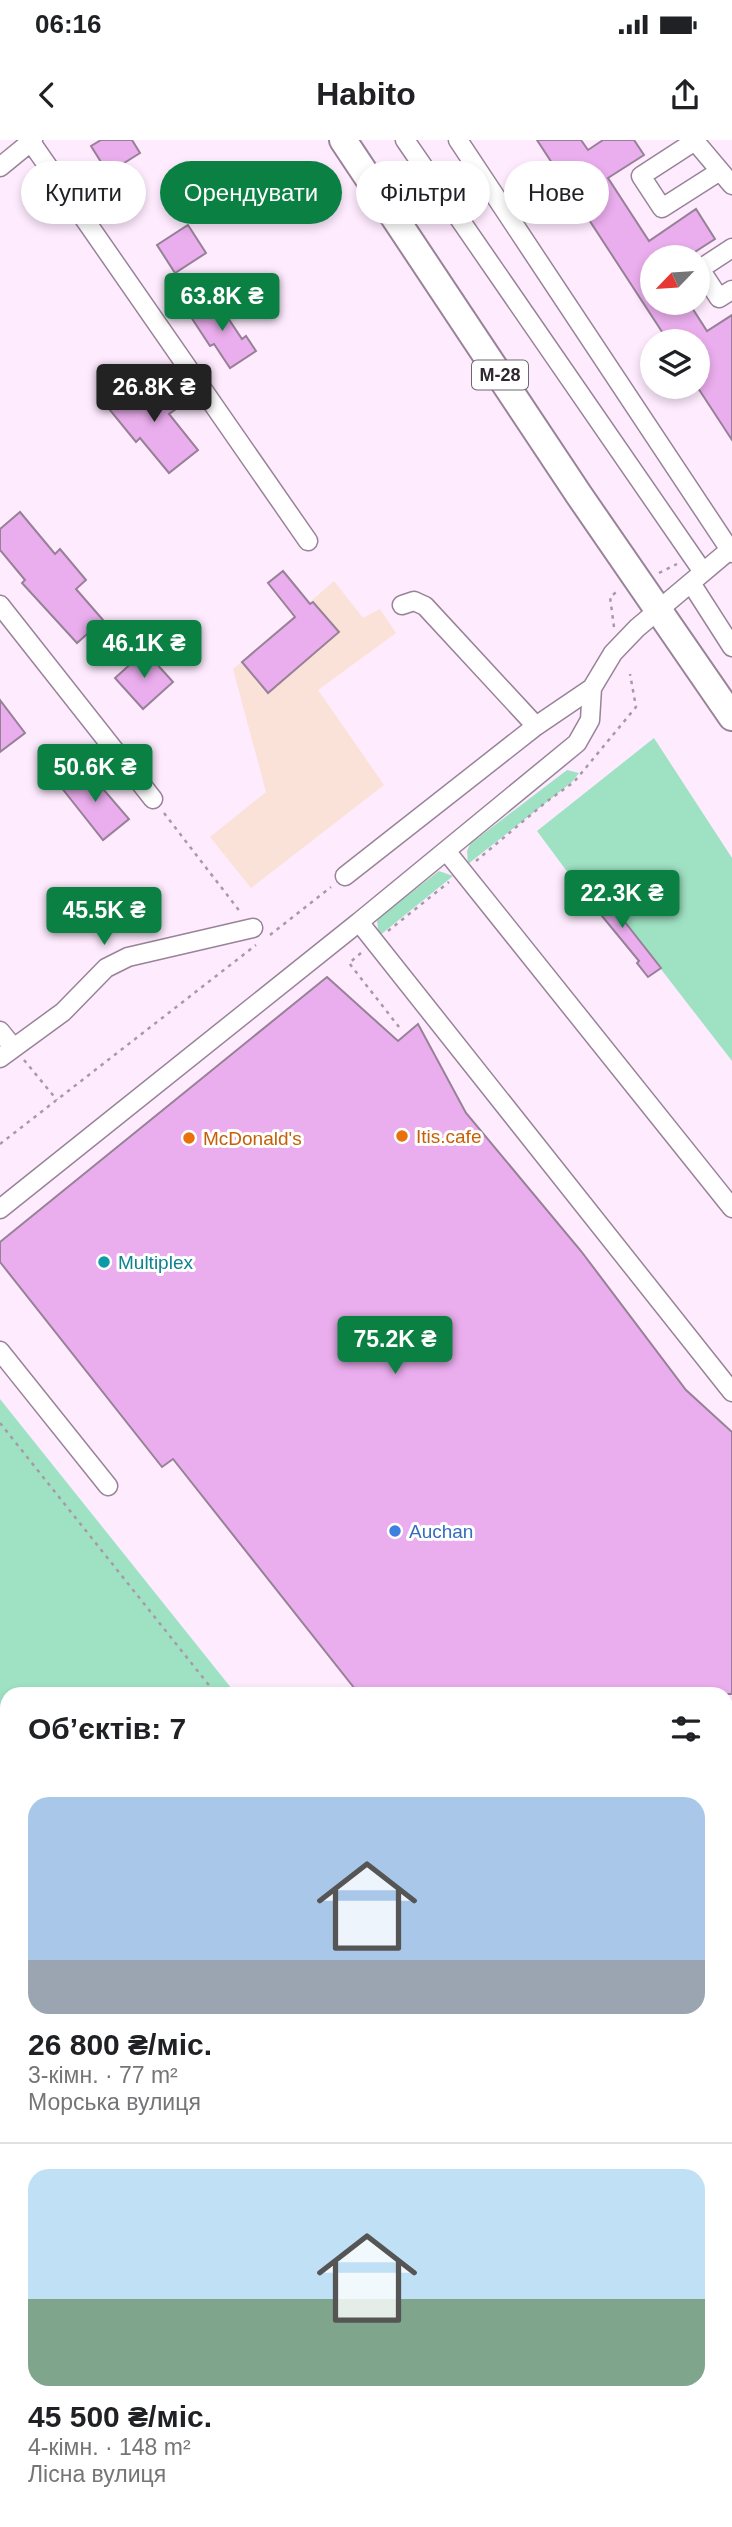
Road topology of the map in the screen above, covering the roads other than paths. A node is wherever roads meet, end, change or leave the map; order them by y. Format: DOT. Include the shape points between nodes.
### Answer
graph roads {
  1 [pos="343,140"];
  2 [pos="405,140"];
  3 [pos="458,140"];
  4 [pos="32,141"];
  5 [pos="695,141"];
  6 [pos="0,167"];
  7 [pos="720,171"];
  8 [pos="732,185"];
  9 [pos="732,248"];
  10 [pos="732,290"];
  11 [pos="308,541"];
  12 [pos="731,550"];
  13 [pos="697,578"];
  14 [pos="401,605"];
  15 [pos="0,606"];
  16 [pos="659,610"];
  17 [pos="732,647"];
  18 [pos="592,688"];
  19 [pos="732,717"];
  20 [pos="536,726"];
  21 [pos="153,799"];
  22 [pos="447,852"];
  23 [pos="345,876"];
  24 [pos="359,922"];
  25 [pos="253,928"];
  26 [pos="0,1031"];
  27 [pos="6,1052"];
  28 [pos="732,1208"];
  29 [pos="0,1209"];
  30 [pos="0,1351"];
  31 [pos="732,1392"];
  32 [pos="108,1486"];
  1 -- 16 [label="highway, М-28"];
  2 -- 13 [label="street"];
  3 -- 12 [label="street"];
  4 -- 6 [label="street"];
  4 -- 11 [label="street"];
  5 -- 7 [label="street"];
  5 -- 7 [label="street" via="641,176 662,208"];
  7 -- 8 [label="street"];
  9 -- 10 [label="street" via="700,269 719,298"];
  12 -- 13 [label="street"];
  13 -- 16 [label="street"];
  13 -- 17 [label="street"];
  14 -- 20 [label="street" via="414,601 425,606"];
  15 -- 21 [label="street"];
  16 -- 18 [label="street" via="613,653"];
  16 -- 19 [label="highway, М-28"];
  18 -- 20 [label="street"];
  18 -- 22 [label="street" via="590,720 577,743"];
  20 -- 23 [label="street"];
  22 -- 24 [label="street"];
  22 -- 28 [label="street"];
  24 -- 29 [label="street"];
  24 -- 31 [label="street"];
  25 -- 27 [label="street" via="128,957 106,968 63,1012"];
  26 -- 27 [label="street"];
  30 -- 32 [label="street"];
}
